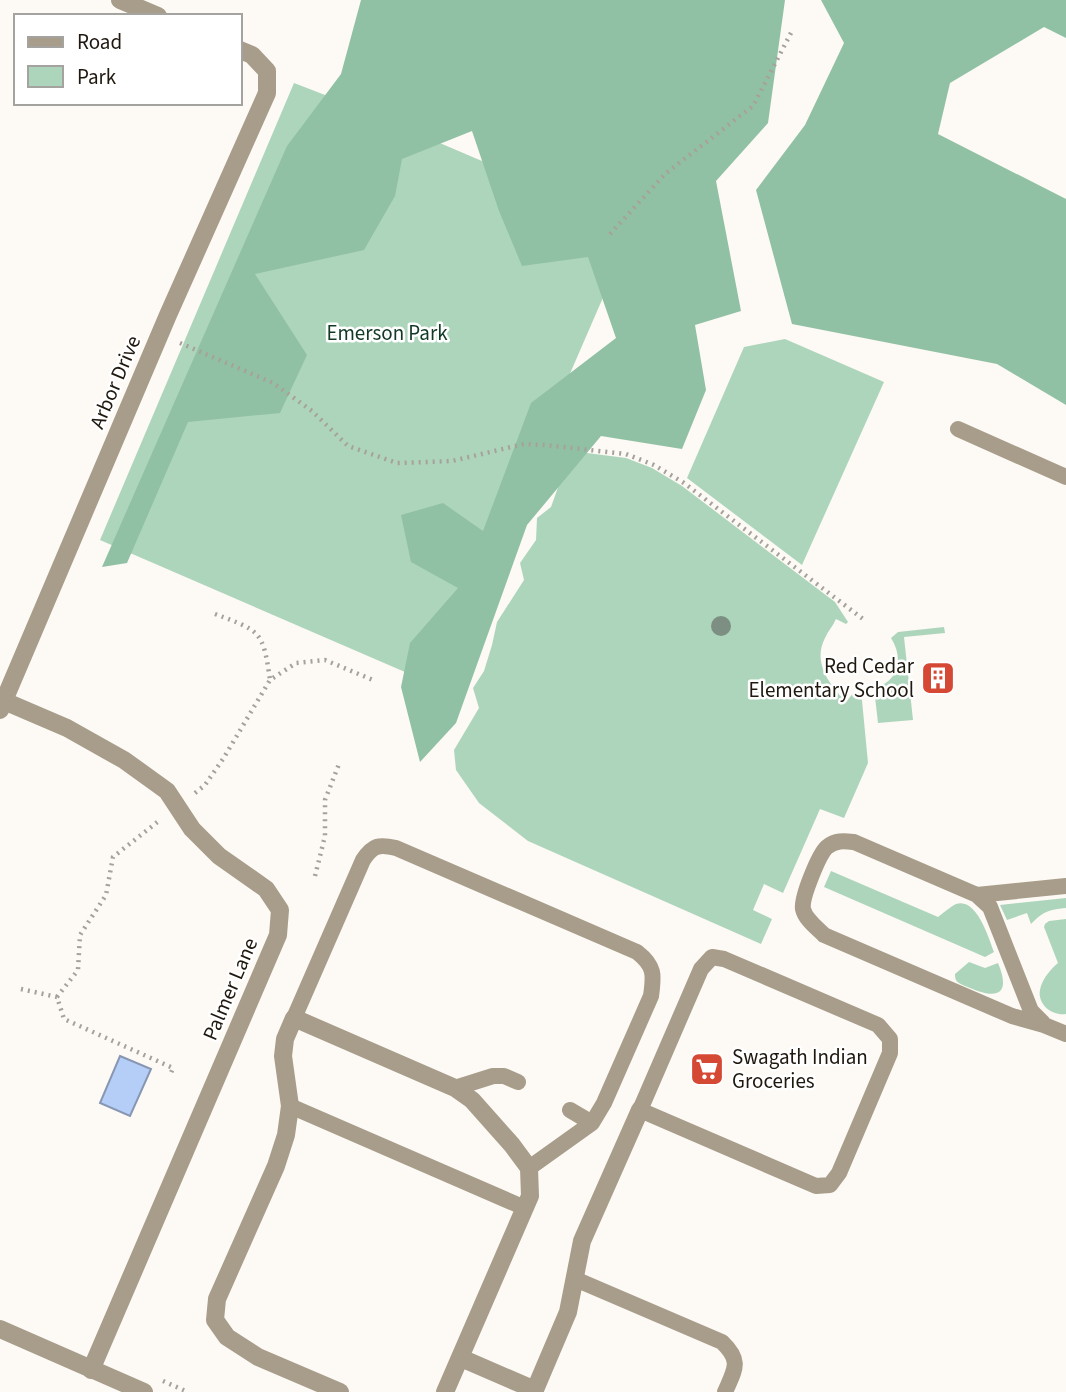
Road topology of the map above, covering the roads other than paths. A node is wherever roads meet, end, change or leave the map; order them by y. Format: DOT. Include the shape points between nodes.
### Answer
graph roads {
  1 [pos="120,0"];
  2 [pos="153,14"];
  3 [pos="242,51"];
  4 [pos="958,429"];
  5 [pos="1066,477"];
  6 [pos="2,705"];
  7 [pos="1066,886"];
  8 [pos="977,895"];
  9 [pos="294,1018"];
  10 [pos="1044,1025"];
  11 [pos="1066,1034"];
  12 [pos="518,1082"];
  13 [pos="456,1088"];
  14 [pos="290,1106"];
  15 [pos="570,1110"];
  16 [pos="640,1110"];
  17 [pos="592,1122"];
  18 [pos="529,1168"];
  19 [pos="525,1208"];
  20 [pos="575,1279"];
  21 [pos="0,1329"];
  22 [pos="461,1358"];
  23 [pos="91,1370"];
  24 [pos="534,1391"];
  25 [pos="144,1392"];
  26 [pos="340,1392"];
  27 [pos="445,1392"];
  28 [pos="725,1392"];
  1 -- 2 [label="street"];
  3 -- 6 [label="street, Arbor Drive" via="267,71 267,93"];
  4 -- 5 [label="lane"];
  6 -- 23 [label="street, Palmer Lane" via="78,734 167,791 192,829 219,856 267,889 279,910 278,935"];
  7 -- 8 [label="lane"];
  8 -- 10 [label="lane" via="990,906 1031,1012"];
  8 -- 10 [label="lane" via="854,842 842,841 823,851 805,892 803,910 824,935 1012,1016"];
  9 -- 13 [label="street"];
  9 -- 14 [label="street" via="283,1056"];
  9 -- 17 [label="lane" via="363,859 370,849 396,848 648,960 651,996"];
  10 -- 11 [label="lane"];
  12 -- 13 [label="lane" via="492,1076"];
  13 -- 18 [label="street"];
  14 -- 19 [label="lane"];
  14 -- 26 [label="street" via="276,1166 217,1299 215,1320 227,1337 258,1357"];
  15 -- 17 [label="lane"];
  16 -- 16 [label="lane" via="816,1186 830,1185 890,1053 890,1039 878,1025 712,957 701,969"];
  16 -- 20 [label="street" via="582,1241"];
  17 -- 18 [label="lane"];
  18 -- 19 [label="street" via="530,1196"];
  19 -- 22 [label="street"];
  20 -- 24 [label="street" via="568,1312"];
  20 -- 28 [label="lane" via="722,1342 733,1353 735,1368"];
  21 -- 23 [label="street"];
  22 -- 24 [label="street"];
  22 -- 27 [label="street"];
  23 -- 25 [label="street"];
}
